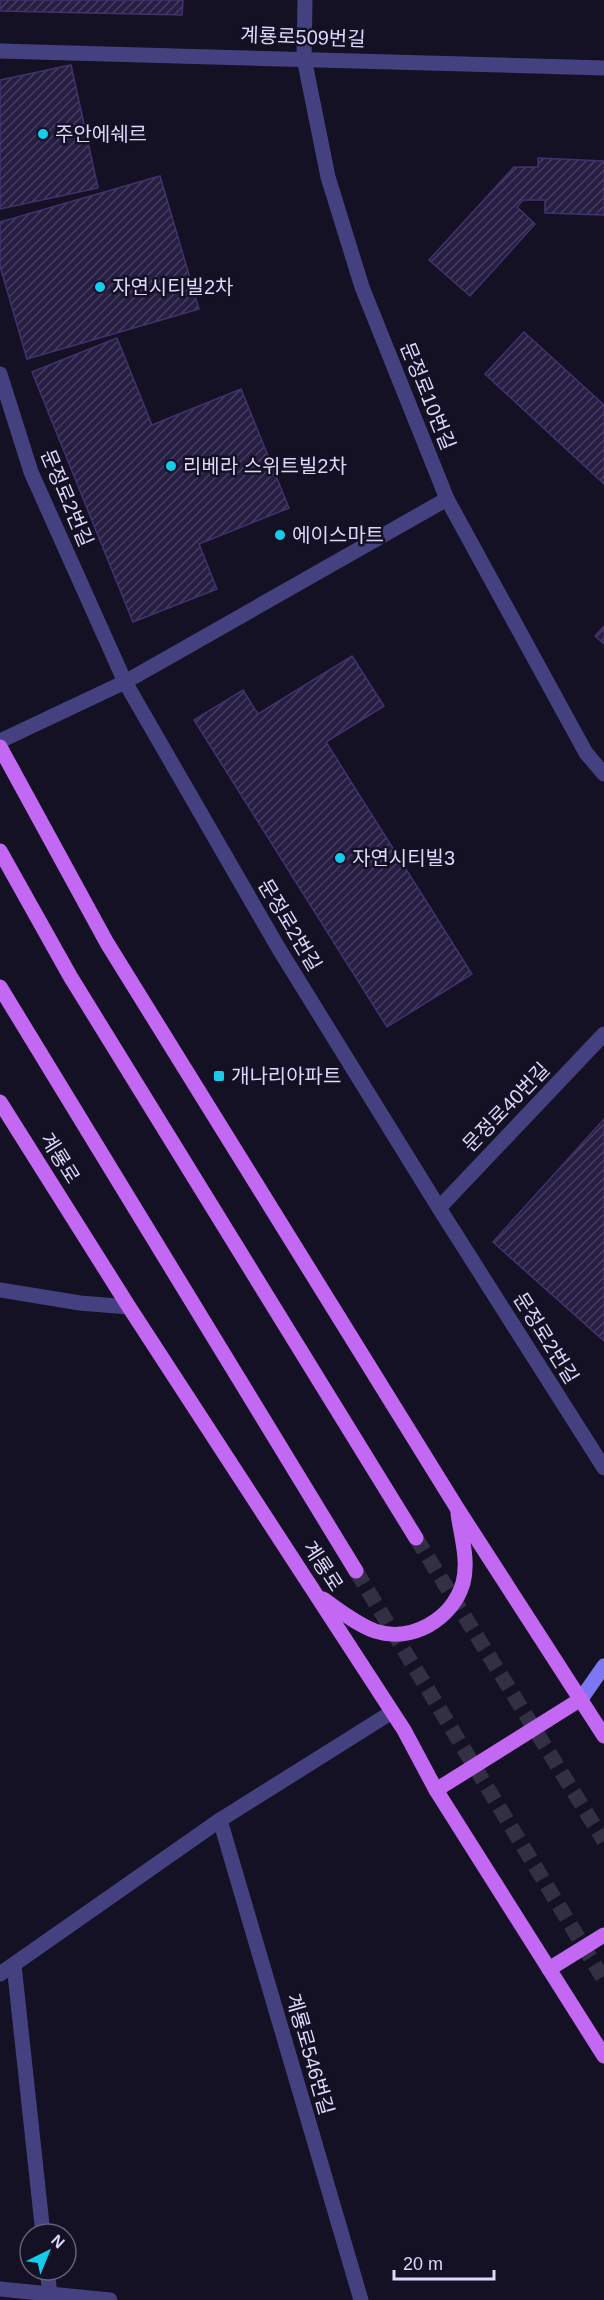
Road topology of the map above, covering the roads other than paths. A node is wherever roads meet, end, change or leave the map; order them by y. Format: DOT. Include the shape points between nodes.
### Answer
graph roads {
  1 [pos="305,0"];
  2 [pos="0,51"];
  3 [pos="304,58"];
  4 [pos="604,68"];
  5 [pos="0,374"];
  6 [pos="447,499"];
  7 [pos="125,682"];
  8 [pos="0,741"];
  9 [pos="0,747"];
  10 [pos="604,774"];
  11 [pos="0,851"];
  12 [pos="0,987"];
  13 [pos="604,1034"];
  14 [pos="0,1102"];
  15 [pos="439,1208"];
  16 [pos="0,1290"];
  17 [pos="129,1307"];
  18 [pos="604,1468"];
  19 [pos="458,1509"];
  20 [pos="416,1538"];
  21 [pos="356,1571"];
  22 [pos="316,1593"];
  23 [pos="604,1666"];
  24 [pos="581,1698"];
  25 [pos="392,1712"];
  26 [pos="604,1736"];
  27 [pos="435,1790"];
  28 [pos="220,1820"];
  29 [pos="604,1935"];
  30 [pos="14,1965"];
  31 [pos="549,1969"];
  32 [pos="0,1974"];
  33 [pos="604,2056"];
  34 [pos="43,2222"];
  35 [pos="48,2282"];
  36 [pos="0,2289"];
  37 [pos="50,2294"];
  38 [pos="110,2300"];
  39 [pos="360,2300"];
  1 -- 3 [label="street, 문정로10번길"];
  2 -- 3 [label="street, 계룡로509번길"];
  3 -- 4 [label="street, 계룡로509번길"];
  3 -- 6 [label="street, 문정로10번길" via="328,177 362,287"];
  5 -- 7 [label="street, 문정로2번길" via="31,472"];
  6 -- 7 [label="street"];
  6 -- 10 [label="street, 문정로10번길" via="586,753"];
  7 -- 8 [label="street"];
  7 -- 15 [label="street, 문정로2번길" via="279,949"];
  9 -- 19 [label="main road" via="107,943"];
  11 -- 20 [label="main road" via="70,976"];
  12 -- 21 [label="main road, 계룡로"];
  13 -- 15 [label="street, 문정로40번길"];
  14 -- 17 [label="main road, 계룡로"];
  15 -- 18 [label="street, 문정로2번길"];
  16 -- 17 [label="street"];
  17 -- 22 [label="main road, 계룡로"];
  19 -- 22 [label="main road" via="465,1560 463,1582 455,1602 440,1619 420,1630 398,1635 375,1631"];
  19 -- 24 [label="main road"];
  22 -- 25 [label="main road, 계룡로"];
  23 -- 24 [label="street"];
  24 -- 26 [label="main road"];
  24 -- 27 [label="main road"];
  25 -- 27 [label="main road, 계룡로"];
  25 -- 28 [label="street"];
  27 -- 31 [label="main road, 계룡로"];
  28 -- 30 [label="street"];
  28 -- 39 [label="street, 계룡로546번길"];
  29 -- 31 [label="main road"];
  30 -- 32 [label="street"];
  30 -- 34 [label="street"];
  31 -- 33 [label="main road, 계룡로"];
  35 -- 37 [label="street"];
  36 -- 37 [label="street"];
  37 -- 38 [label="street"];
}
